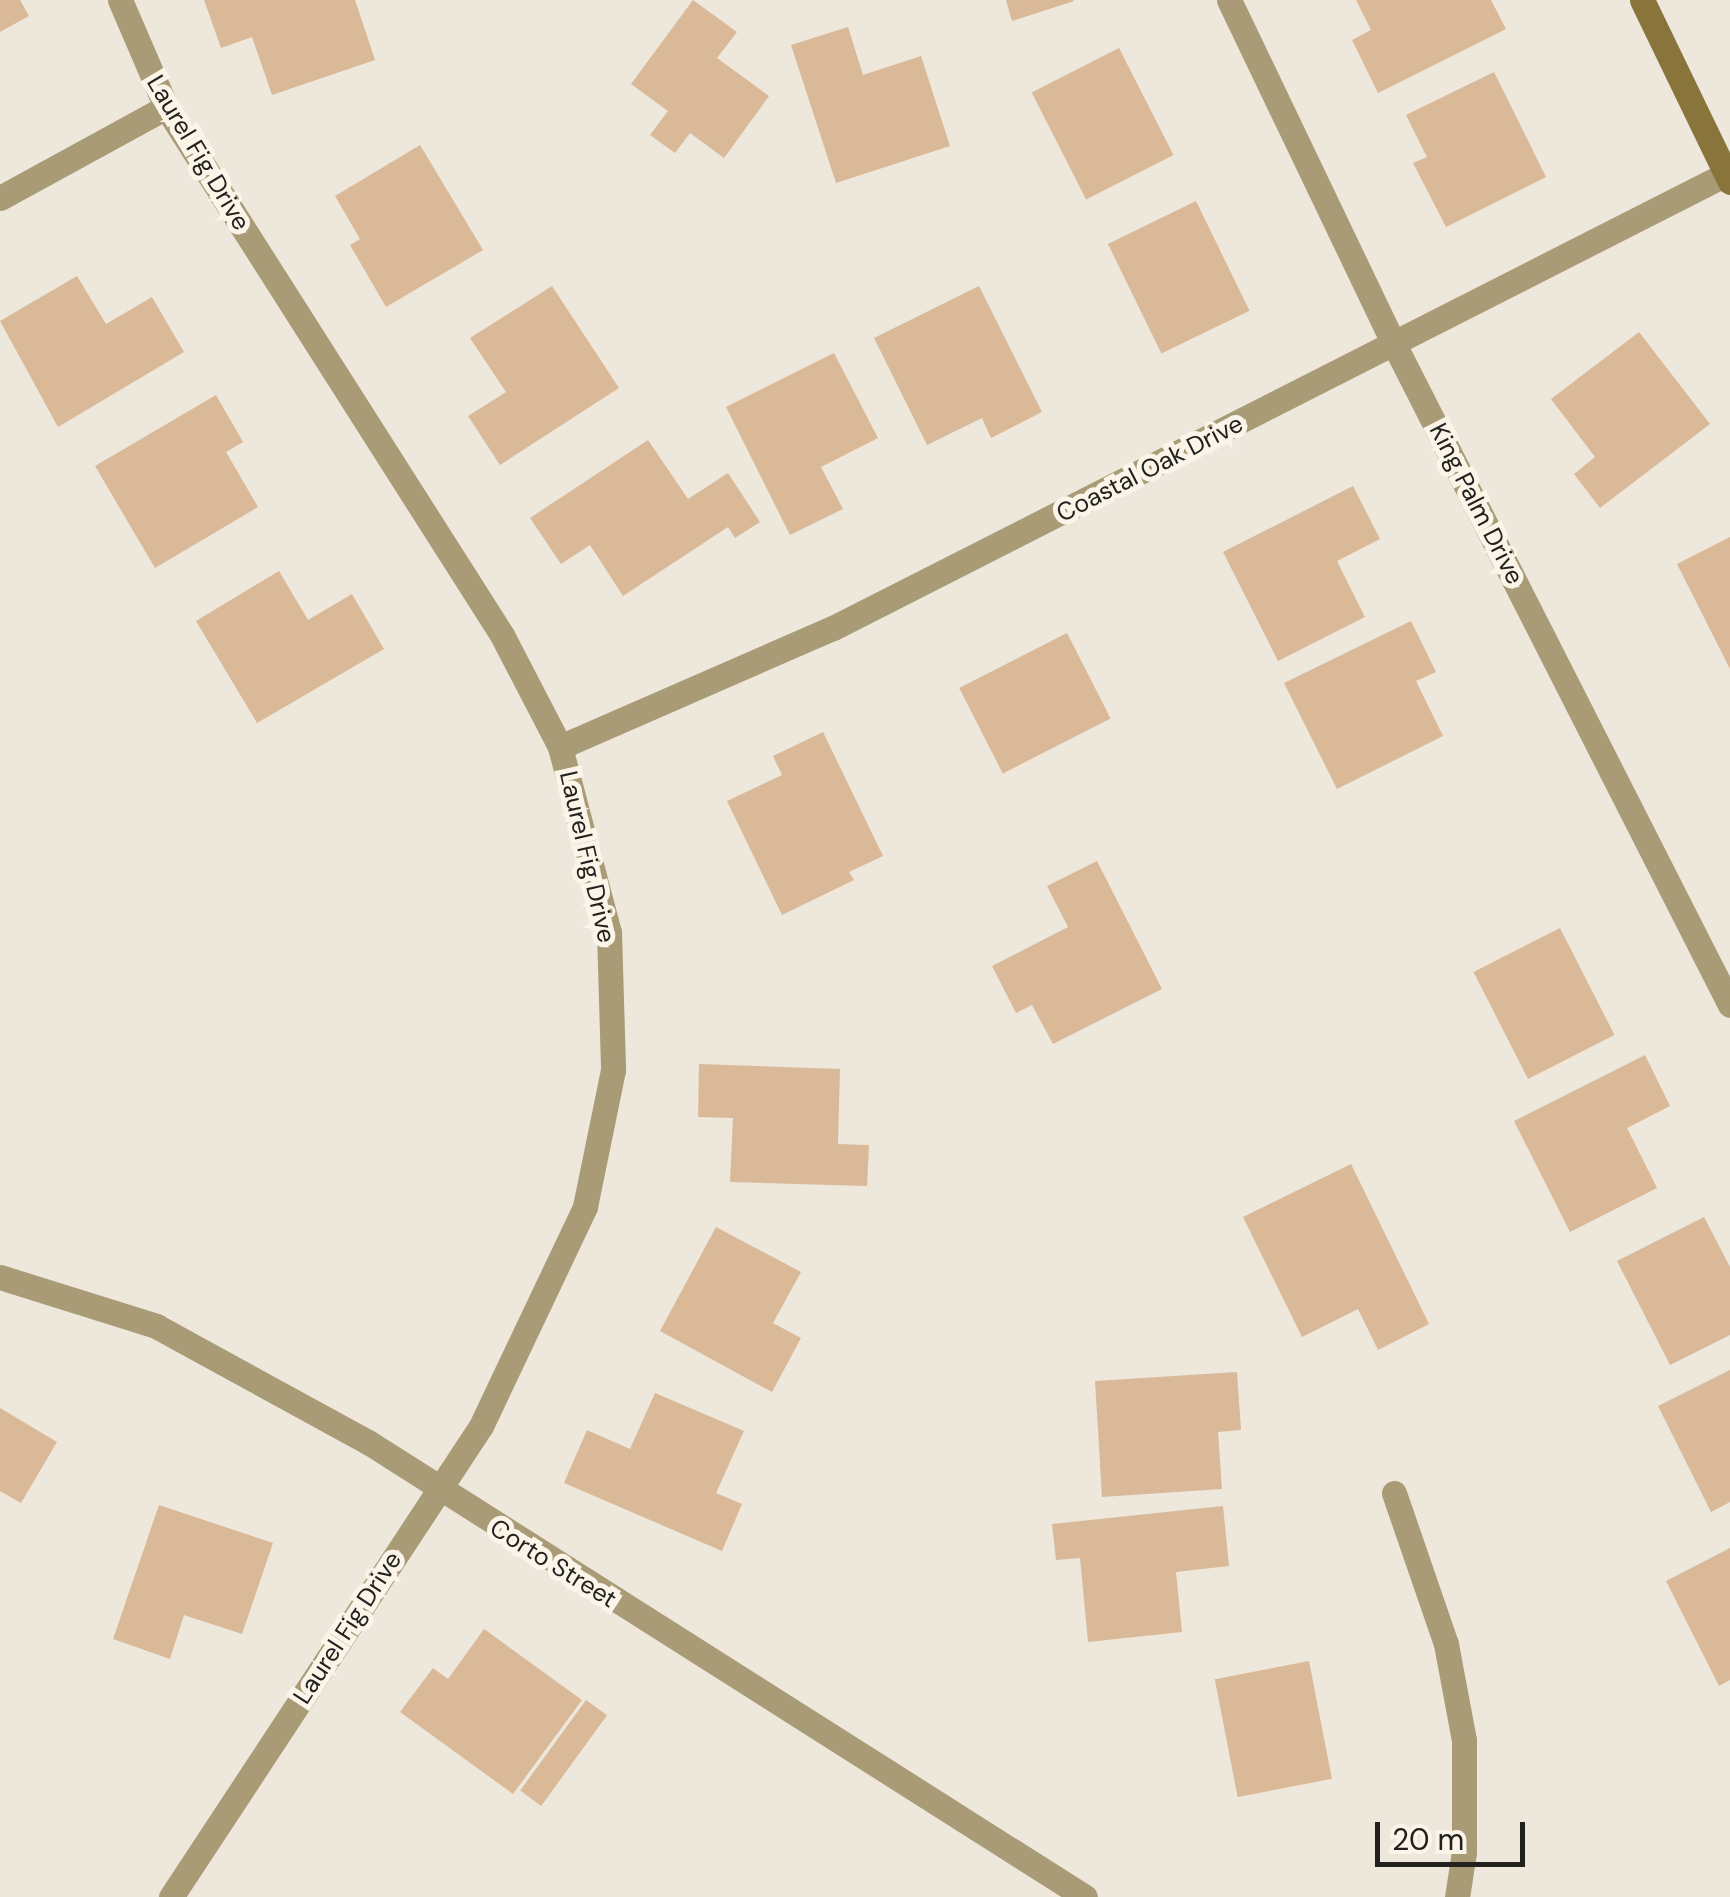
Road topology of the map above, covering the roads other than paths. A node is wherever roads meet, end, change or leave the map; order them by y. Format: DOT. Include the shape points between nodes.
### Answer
graph roads {
  1 [pos="120,0"];
  2 [pos="1228,0"];
  3 [pos="1642,0"];
  4 [pos="166,107"];
  5 [pos="1729,176"];
  6 [pos="0,198"];
  7 [pos="1395,346"];
  8 [pos="560,747"];
  9 [pos="1730,1005"];
  10 [pos="0,1277"];
  11 [pos="437,1491"];
  12 [pos="1394,1493"];
  13 [pos="171,1897"];
  14 [pos="1085,1897"];
  15 [pos="1457,1897"];
  1 -- 4 [label="street, Laurel Fig Drive"];
  2 -- 7 [label="street, King Palm Drive"];
  3 -- 5 [label="main road"];
  4 -- 6 [label="street"];
  4 -- 8 [label="street, Laurel Fig Drive" via="502,635"];
  5 -- 7 [label="street, Coastal Oak Drive"];
  7 -- 8 [label="street, Coastal Oak Drive" via="834,628"];
  7 -- 9 [label="street, King Palm Drive"];
  8 -- 11 [label="street, Laurel Fig Drive" via="609,932 613,1070 585,1207 481,1426"];
  10 -- 11 [label="street, Corto Street" via="156,1326 368,1442"];
  11 -- 13 [label="street, Laurel Fig Drive"];
  11 -- 14 [label="street, Corto Street"];
  12 -- 15 [label="street" via="1446,1644 1464,1740"];
}
